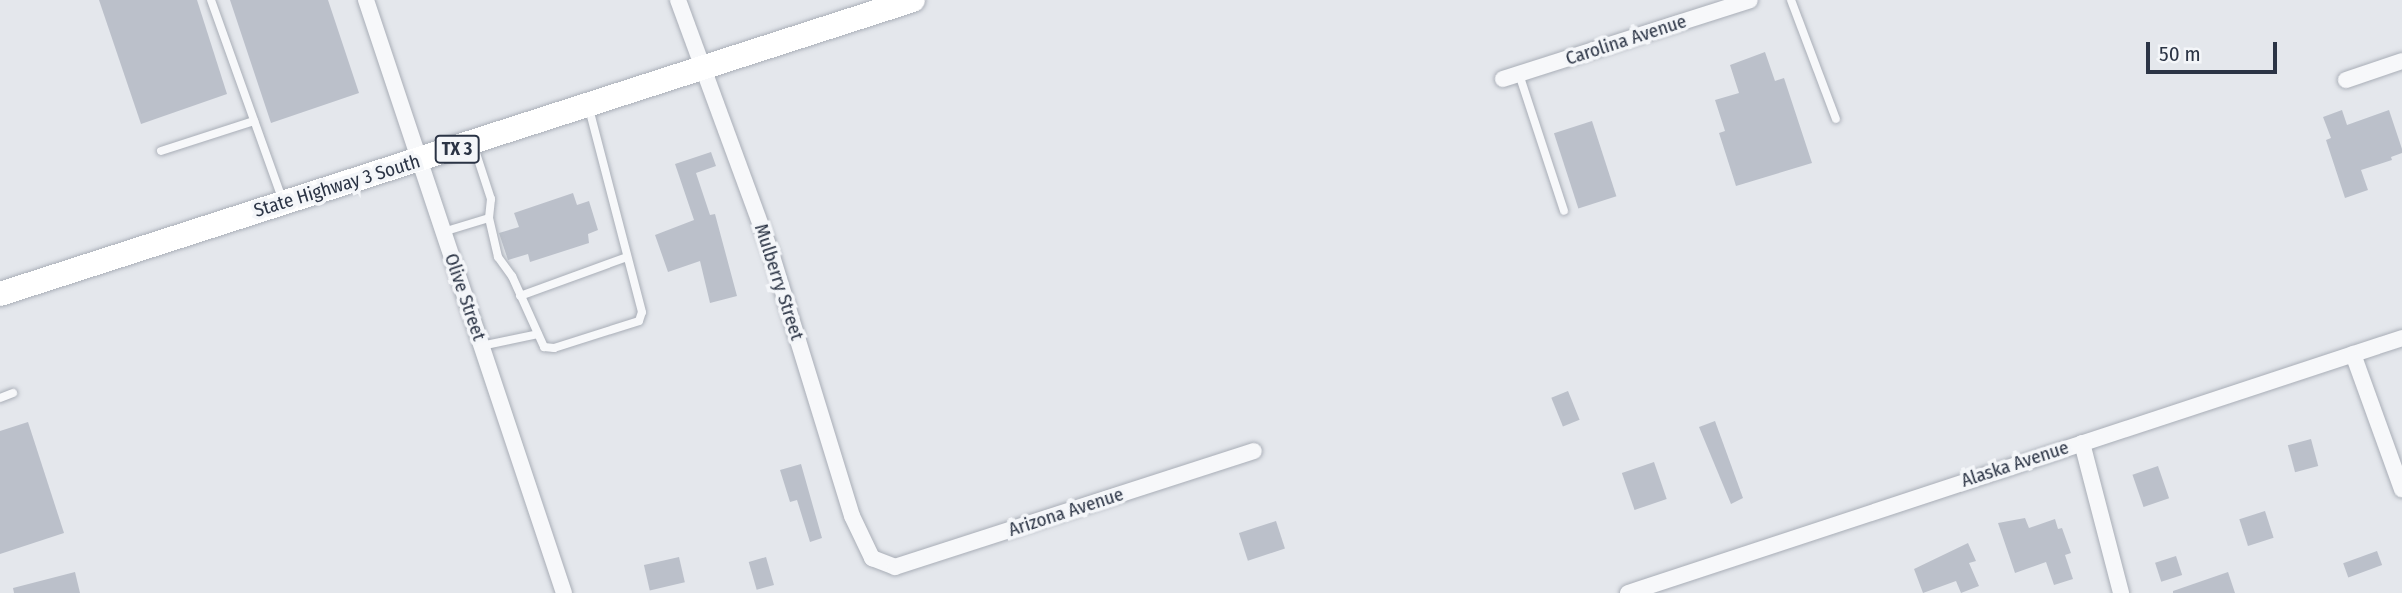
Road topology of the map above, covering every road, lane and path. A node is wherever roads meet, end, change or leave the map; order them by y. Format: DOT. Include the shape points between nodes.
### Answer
graph roads {
  1 [pos="211,0"];
  2 [pos="366,0"];
  3 [pos="678,0"];
  4 [pos="913,0"];
  5 [pos="1750,0"];
  6 [pos="1791,0"];
  7 [pos="870,7"];
  8 [pos="2402,61"];
  9 [pos="701,69"];
  10 [pos="1519,74"];
  11 [pos="1503,79"];
  12 [pos="2346,80"];
  13 [pos="588,106"];
  14 [pos="1836,119"];
  15 [pos="254,121"];
  16 [pos="473,144"];
  17 [pos="162,151"];
  18 [pos="419,161"];
  19 [pos="284,203"];
  20 [pos="1564,211"];
  21 [pos="489,218"];
  22 [pos="443,232"];
  23 [pos="627,257"];
  24 [pos="0,294"];
  25 [pos="520,296"];
  26 [pos="538,334"];
  27 [pos="2402,338"];
  28 [pos="481,346"];
  29 [pos="2353,354"];
  30 [pos="13,393"];
  31 [pos="0,398"];
  32 [pos="2082,443"];
  33 [pos="1254,451"];
  34 [pos="2402,489"];
  35 [pos="878,561"];
  36 [pos="564,593"];
  37 [pos="1628,593"];
  38 [pos="2121,593"];
  1 -- 15 [label="lane"];
  2 -- 18 [label="street, Olive Street"];
  3 -- 9 [label="street, Mulberry Street"];
  4 -- 7 [label="main road, State Highway 3 South / TX 3"];
  5 -- 10 [label="street, Carolina Avenue"];
  6 -- 14 [label="lane"];
  7 -- 9 [label="main road, State Highway 3 South / TX 3"];
  8 -- 12 [label="street"];
  9 -- 13 [label="main road, State Highway 3 South / TX 3"];
  9 -- 35 [label="street, Mulberry Street" via="772,256 852,516 872,558"];
  10 -- 11 [label="street, Carolina Avenue"];
  10 -- 20 [label="lane"];
  13 -- 16 [label="main road, State Highway 3 South / TX 3"];
  13 -- 23 [label="lane"];
  15 -- 17 [label="lane"];
  15 -- 19 [label="lane"];
  16 -- 18 [label="main road, State Highway 3 South / TX 3"];
  16 -- 21 [label="lane" via="491,199"];
  18 -- 19 [label="main road, State Highway 3 South / TX 3"];
  18 -- 22 [label="street, Olive Street"];
  19 -- 24 [label="main road, State Highway 3 South / TX 3"];
  21 -- 22 [label="lane"];
  21 -- 25 [label="lane" via="498,257"];
  22 -- 28 [label="street, Olive Street"];
  23 -- 25 [label="lane"];
  23 -- 26 [label="lane" via="642,312 639,321 554,348 544,346"];
  25 -- 26 [label="lane"];
  26 -- 28 [label="lane"];
  27 -- 29 [label="street, Alaska Avenue"];
  28 -- 36 [label="street, Olive Street"];
  29 -- 32 [label="street, Alaska Avenue"];
  29 -- 34 [label="street"];
  30 -- 31 [label="lane"];
  32 -- 37 [label="street, Alaska Avenue"];
  32 -- 38 [label="street"];
  33 -- 35 [label="street, Arizona Avenue" via="895,567"];
}
